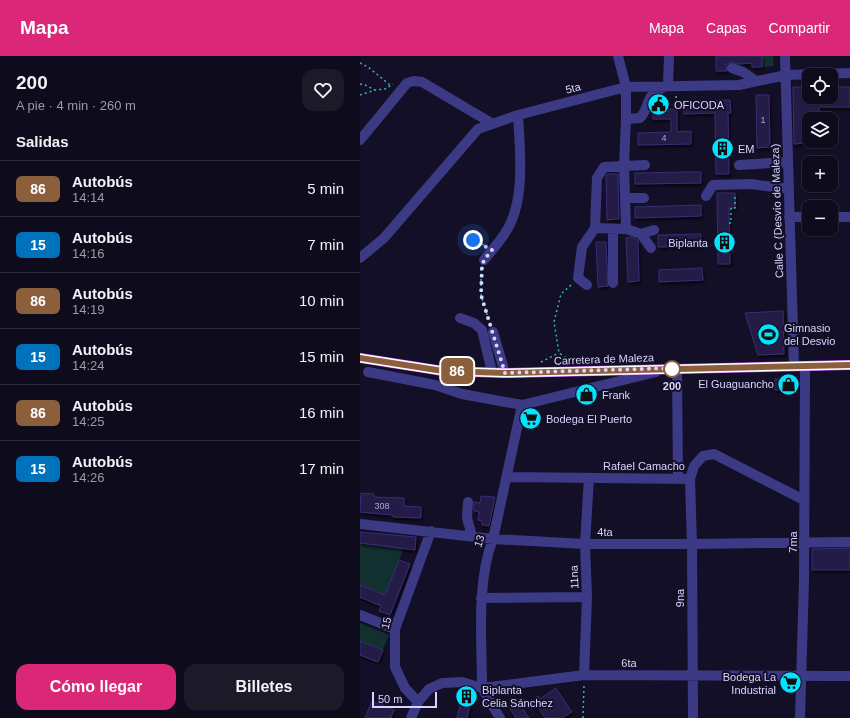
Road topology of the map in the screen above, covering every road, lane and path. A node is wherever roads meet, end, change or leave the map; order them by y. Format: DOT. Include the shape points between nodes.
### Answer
graph roads {
  1 [pos="618,56"];
  2 [pos="669,56"];
  3 [pos="786,56"];
  4 [pos="360,63"];
  5 [pos="732,68"];
  6 [pos="850,73"];
  7 [pos="786,75"];
  8 [pos="756,81"];
  9 [pos="407,83"];
  10 [pos="360,84"];
  11 [pos="390,85"];
  12 [pos="668,85"];
  13 [pos="626,87"];
  14 [pos="374,90"];
  15 [pos="360,95"];
  16 [pos="676,96"];
  17 [pos="677,109"];
  18 [pos="518,115"];
  19 [pos="626,119"];
  20 [pos="493,124"];
  21 [pos="360,140"];
  22 [pos="788,162"];
  23 [pos="645,165"];
  24 [pos="739,165"];
  25 [pos="624,166"];
  26 [pos="734,184"];
  27 [pos="789,189"];
  28 [pos="706,196"];
  29 [pos="625,198"];
  30 [pos="644,198"];
  31 [pos="789,217"];
  32 [pos="802,217"];
  33 [pos="838,217"];
  34 [pos="850,217"];
  35 [pos="729,223"];
  36 [pos="594,228"];
  37 [pos="613,229"];
  38 [pos="626,229"];
  39 [pos="654,230"];
  40 [pos="641,234"];
  41 [pos="473,240"];
  42 [pos="651,248"];
  43 [pos="492,250"];
  44 [pos="360,258"];
  45 [pos="484,260"];
  46 [pos="578,278"];
  47 [pos="613,283"];
  48 [pos="587,285"];
  49 [pos="460,318"];
  50 [pos="493,332"];
  51 [pos="559,353"];
  52 [pos="360,358"];
  53 [pos="850,365"];
  54 [pos="794,366"];
  55 [pos="804,366"];
  56 [pos="677,368"];
  57 [pos="666,369"];
  58 [pos="580,371"];
  59 [pos="368,372"];
  60 [pos="492,372"];
  61 [pos="505,373"];
  62 [pos="535,373"];
  63 [pos="522,405"];
  64 [pos="507,477"];
  65 [pos="589,478"];
  66 [pos="678,479"];
  67 [pos="690,479"];
  68 [pos="804,500"];
  69 [pos="468,502"];
  70 [pos="360,524"];
  71 [pos="431,531"];
  72 [pos="472,536"];
  73 [pos="493,539"];
  74 [pos="850,542"];
  75 [pos="805,543"];
  76 [pos="585,544"];
  77 [pos="692,544"];
  78 [pos="587,597"];
  79 [pos="482,598"];
  80 [pos="360,615"];
  81 [pos="395,629"];
  82 [pos="584,675"];
  83 [pos="692,675"];
  84 [pos="801,676"];
  85 [pos="850,676"];
  86 [pos="482,688"];
  87 [pos="418,702"];
  88 [pos="411,718"];
  89 [pos="500,718"];
  90 [pos="584,718"];
  91 [pos="693,718"];
  92 [pos="800,718"];
  1 -- 13 [label="street"];
  2 -- 12 [label="street"];
  3 -- 7 [label="street, Calle C (Desvío de Maleza)"];
  4 -- 11 [label="path"];
  5 -- 8 [label="street" via="744,72"];
  6 -- 7 [label="street, 5ta"];
  7 -- 8 [label="street, 5ta"];
  7 -- 22 [label="street, Calle C (Desvío de Maleza)"];
  8 -- 12 [label="street, 5ta" via="739,85"];
  9 -- 11 [label="path" via="402,81"];
  9 -- 20 [label="street" via="422,82"];
  9 -- 21 [label="street"];
  10 -- 14 [label="path"];
  11 -- 14 [label="path" via="385,89"];
  12 -- 13 [label="street, 5ta"];
  12 -- 19 [label="street" via="653,94 645,113 640,118"];
  13 -- 18 [label="street, 5ta"];
  13 -- 19 [label="street"];
  14 -- 15 [label="path"];
  16 -- 17 [label="path"];
  18 -- 20 [label="street, 5ta"];
  18 -- 43 [label="street" via="521,173 515,212 506,233"];
  19 -- 25 [label="street"];
  20 -- 44 [label="street, 5ta" via="478,129 384,238"];
  22 -- 24 [label="street"];
  22 -- 27 [label="street, Calle C (Desvío de Maleza)"];
  23 -- 25 [label="street"];
  25 -- 29 [label="street"];
  25 -- 36 [label="street" via="604,167 597,178"];
  26 -- 27 [label="street"];
  26 -- 28 [label="street" via="713,185"];
  26 -- 35 [label="path" via="735,208 731,208"];
  27 -- 31 [label="street, Calle C (Desvío de Maleza)"];
  29 -- 30 [label="street"];
  29 -- 38 [label="street"];
  31 -- 32 [label="street"];
  31 -- 54 [label="street, Calle C (Desvío de Maleza)"];
  33 -- 34 [label="street"];
  36 -- 37 [label="street"];
  36 -- 46 [label="street" via="582,247"];
  37 -- 38 [label="street"];
  37 -- 47 [label="street"];
  38 -- 40 [label="street"];
  39 -- 40 [label="street"];
  40 -- 42 [label="street"];
  41 -- 43 [label="path"];
  43 -- 45 [label="street"];
  45 -- 50 [label="path" via="481,295"];
  46 -- 48 [label="street"];
  46 -- 51 [label="path" via="561,294 554,322"];
  49 -- 60 [label="street" via="474,323 482,330"];
  50 -- 61 [label="street"];
  51 -- 58 [label="path" via="577,364"];
  51 -- 62 [label="path" via="538,364"];
  52 -- 60 [label="main road, Carretera de Maleza" via="436,370"];
  53 -- 55 [label="main road, Carretera de Maleza"];
  54 -- 55 [label="main road, Carretera de Maleza"];
  54 -- 56 [label="main road, Carretera de Maleza"];
  55 -- 68 [label="street, 7ma"];
  56 -- 57 [label="main road, Carretera de Maleza"];
  56 -- 66 [label="street"];
  57 -- 58 [label="main road, Carretera de Maleza"];
  57 -- 63 [label="street"];
  58 -- 62 [label="main road, Carretera de Maleza"];
  59 -- 63 [label="street"];
  60 -- 61 [label="main road, Carretera de Maleza"];
  61 -- 62 [label="main road, Carretera de Maleza"];
  63 -- 64 [label="street, 13"];
  64 -- 65 [label="street, Rafael Camacho"];
  64 -- 73 [label="street, 13"];
  65 -- 66 [label="street, Rafael Camacho"];
  65 -- 76 [label="street, 11na"];
  66 -- 67 [label="street, Rafael Camacho"];
  67 -- 68 [label="street, Rafael Camacho" via="694,466 703,456 714,454"];
  67 -- 77 [label="street, 9na"];
  68 -- 75 [label="street, 7ma"];
  69 -- 72 [label="street" via="467,518"];
  70 -- 71 [label="street, 4ta"];
  71 -- 72 [label="street, 4ta"];
  71 -- 81 [label="street, 15"];
  72 -- 73 [label="street, 4ta"];
  73 -- 76 [label="street, 4ta"];
  73 -- 79 [label="street, 13" via="487,553"];
  74 -- 75 [label="street, 4ta"];
  75 -- 77 [label="street, 4ta"];
  75 -- 84 [label="street, 7ma"];
  76 -- 77 [label="street, 4ta"];
  76 -- 78 [label="street, 11na"];
  77 -- 83 [label="street, 9na"];
  78 -- 79 [label="street"];
  78 -- 82 [label="street, 11na"];
  79 -- 86 [label="street, 13"];
  80 -- 81 [label="street"];
  81 -- 87 [label="street, 15" via="395,667 405,688"];
  82 -- 83 [label="street, 6ta"];
  82 -- 86 [label="street, 6ta"];
  82 -- 90 [label="path"];
  83 -- 84 [label="street, 6ta"];
  83 -- 91 [label="street, 9na"];
  84 -- 85 [label="street, 6ta"];
  84 -- 92 [label="street, 7ma"];
  86 -- 87 [label="street, 6ta" via="462,682 442,683 429,689"];
  86 -- 89 [label="street"];
  87 -- 88 [label="street"];
}
